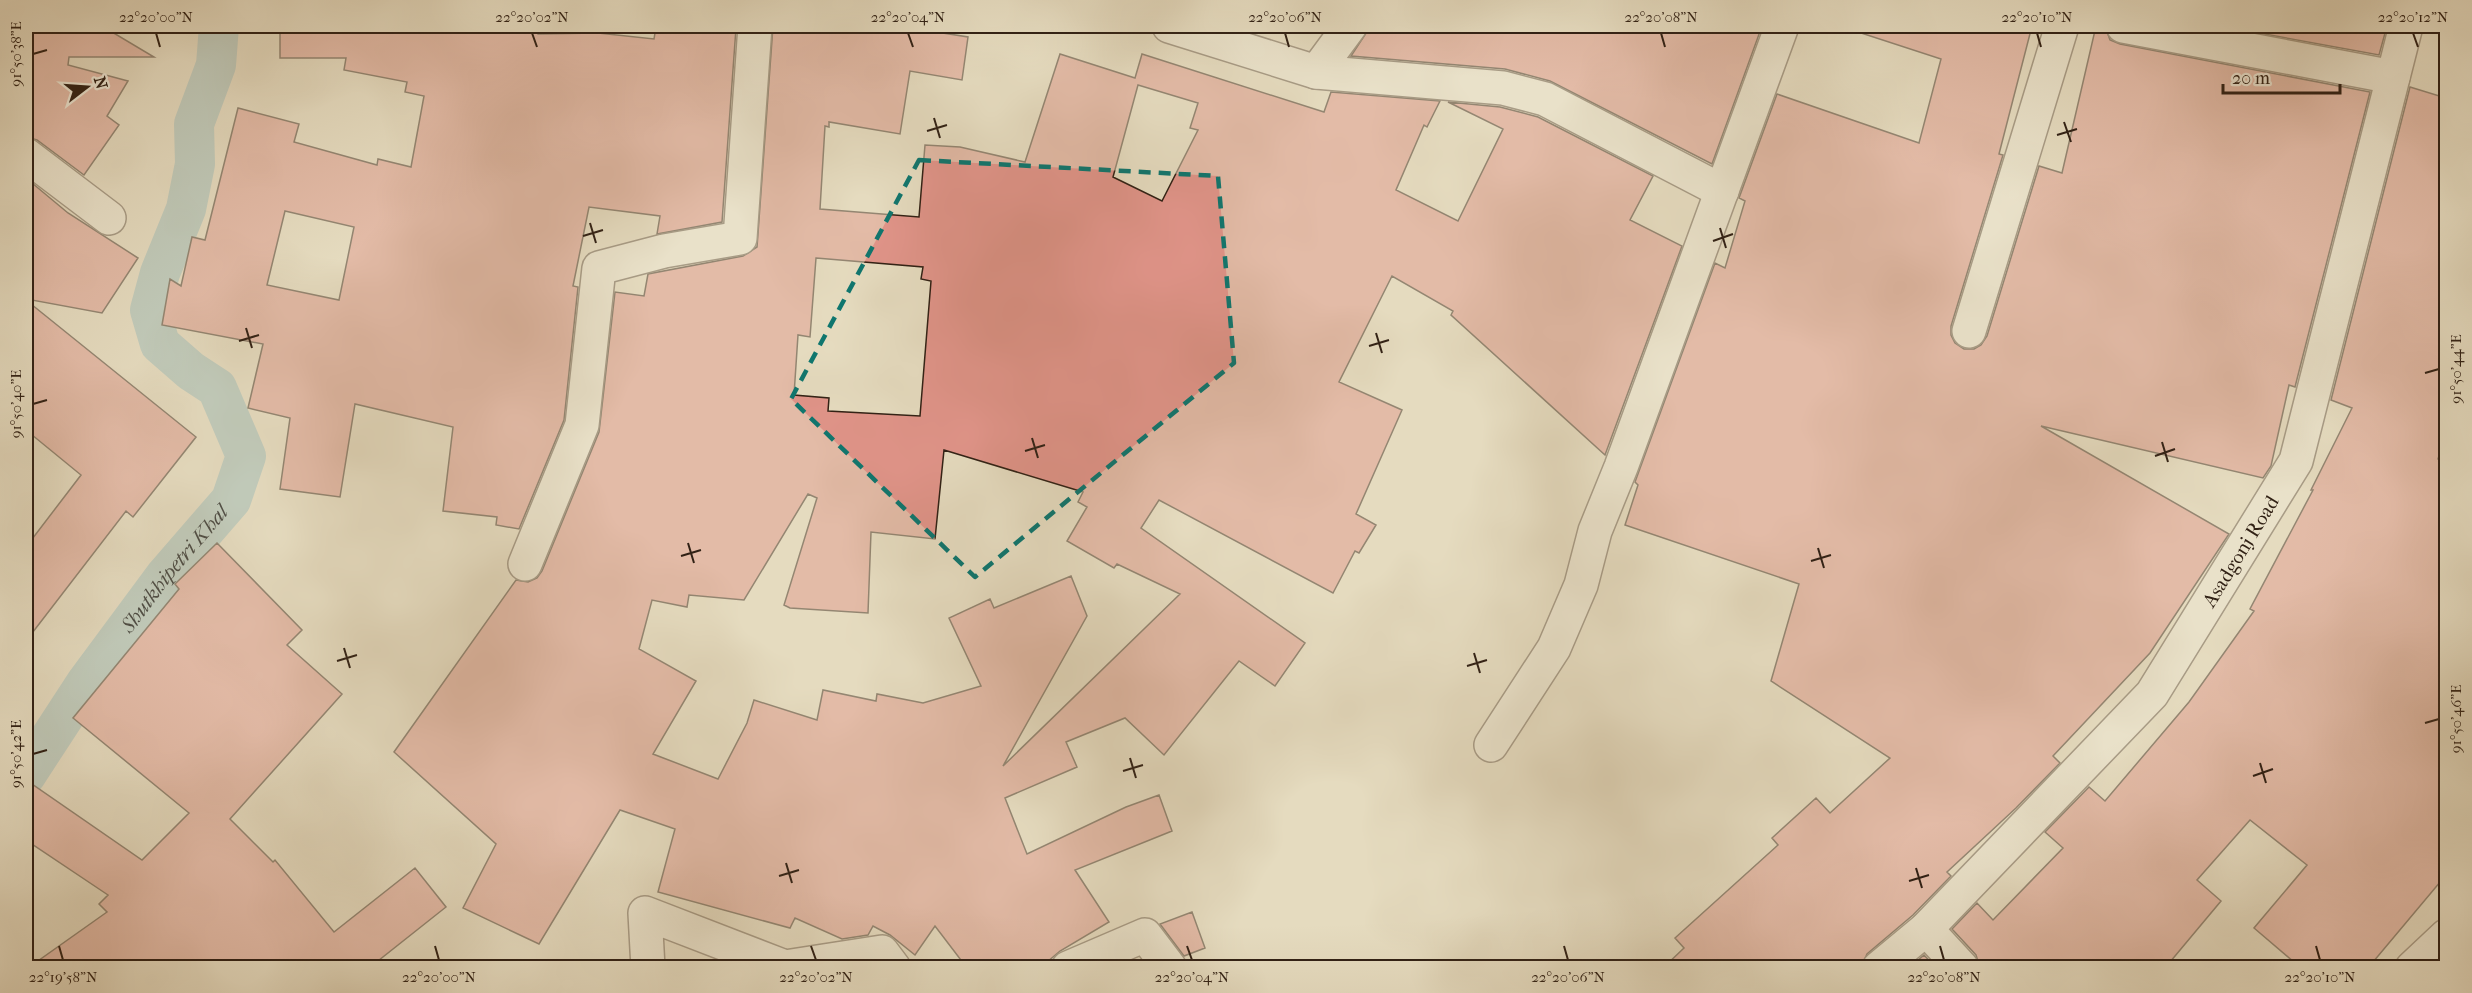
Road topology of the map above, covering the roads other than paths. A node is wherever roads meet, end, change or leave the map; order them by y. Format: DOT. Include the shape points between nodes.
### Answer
graph roads {
  1 [pos="755,26"];
  2 [pos="1169,26"];
  3 [pos="1350,26"];
  4 [pos="1782,26"];
  5 [pos="2062,26"];
  6 [pos="2123,26"];
  7 [pos="2406,26"];
  8 [pos="1316,72"];
  9 [pos="2393,78"];
  10 [pos="26,155"];
  11 [pos="1722,191"];
  12 [pos="109,218"];
  13 [pos="1970,331"];
  14 [pos="525,564"];
  15 [pos="1491,745"];
  16 [pos="1926,929"];
  17 [pos="2446,936"];
  18 [pos="648,968"];
  19 [pos="894,968"];
  20 [pos="1068,968"];
  21 [pos="1170,968"];
  22 [pos="1879,968"];
  23 [pos="1962,968"];
  24 [pos="2412,968"];
  1 -- 14 [label="street" via="740,238 598,268 582,424"];
  2 -- 8 [label="street"];
  3 -- 8 [label="street"];
  4 -- 11 [label="street"];
  5 -- 13 [label="street"];
  6 -- 9 [label="street"];
  7 -- 9 [label="street, Asadgonj Road"];
  8 -- 11 [label="street" via="1503,88 1545,99"];
  9 -- 16 [label="street, Asadgonj Road" via="2296,460 2152,694"];
  10 -- 12 [label="street"];
  11 -- 15 [label="street" via="1595,531 1581,585 1554,648"];
  16 -- 22 [label="street, Asadgonj Road"];
  16 -- 23 [label="street"];
  17 -- 24 [label="street"];
  18 -- 19 [label="street" via="645,913 785,967 882,952"];
  20 -- 21 [label="street" via="1145,935"];
}
